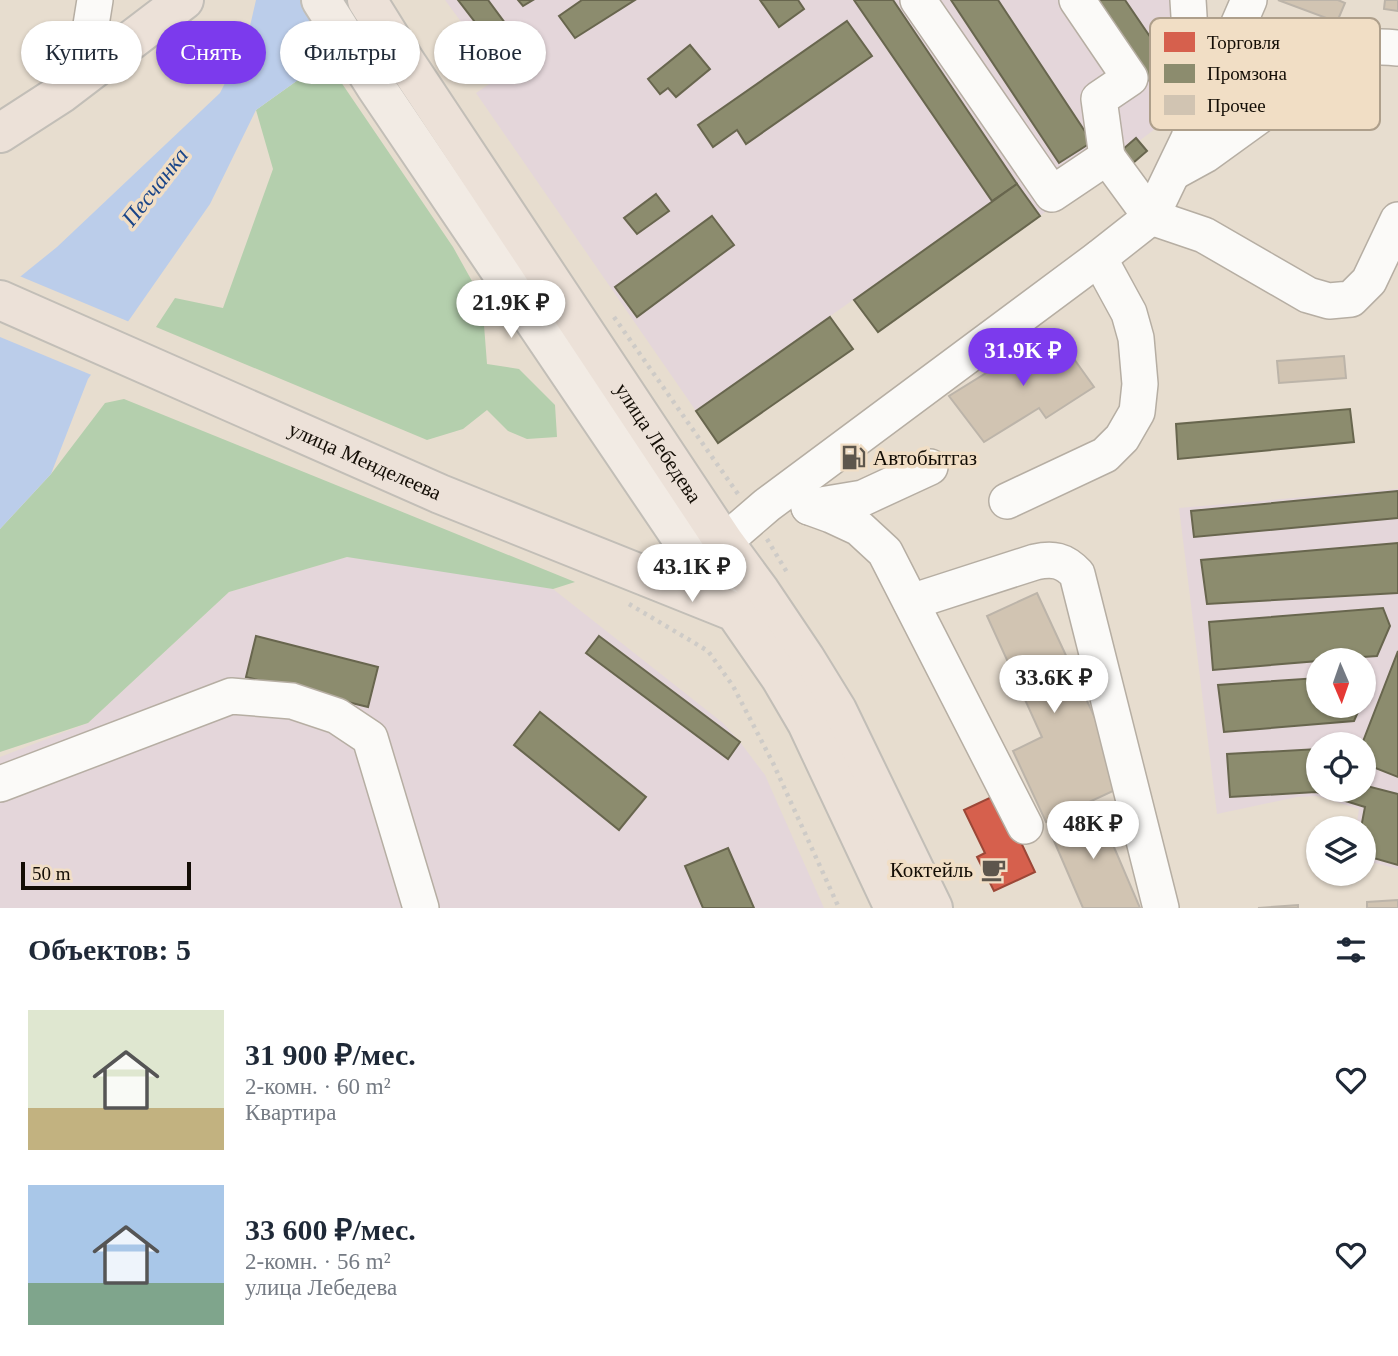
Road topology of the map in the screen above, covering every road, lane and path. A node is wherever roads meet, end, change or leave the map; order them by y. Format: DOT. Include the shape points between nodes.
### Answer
graph roads {
  1 [pos="95,0"];
  2 [pos="184,0"];
  3 [pos="321,0"];
  4 [pos="367,0"];
  5 [pos="918,0"];
  6 [pos="1077,0"];
  7 [pos="1188,0"];
  8 [pos="1248,0"];
  9 [pos="1189,18"];
  10 [pos="1240,18"];
  11 [pos="1380,46"];
  12 [pos="1398,48"];
  13 [pos="62,93"];
  14 [pos="1190,130"];
  15 [pos="1193,130"];
  16 [pos="1240,130"];
  17 [pos="0,133"];
  18 [pos="1190,136"];
  19 [pos="1107,157"];
  20 [pos="1174,172"];
  21 [pos="1151,217"];
  22 [pos="1398,220"];
  23 [pos="1099,258"];
  24 [pos="0,300"];
  25 [pos="930,467"];
  26 [pos="1007,501"];
  27 [pos="767,505"];
  28 [pos="809,507"];
  29 [pos="710,551"];
  30 [pos="911,602"];
  31 [pos="627,603"];
  32 [pos="735,612"];
  33 [pos="0,784"];
  34 [pos="1025,826"];
  35 [pos="421,908"];
  36 [pos="839,908"];
  37 [pos="894,908"];
  38 [pos="933,908"];
  39 [pos="1161,908"];
  1 -- 13 [label="street" via="82,54"];
  2 -- 13 [label="highway"];
  3 -- 29 [label="main road, улица Лебедева" via="376,87"];
  4 -- 29 [label="highway, улица Лебедева"];
  5 -- 19 [label="street" via="1052,194"];
  6 -- 19 [label="street" via="1130,78 1099,99"];
  7 -- 9 [label="street"];
  8 -- 10 [label="street"];
  11 -- 12 [label="street"];
  13 -- 17 [label="highway"];
  14 -- 18 [label="street"];
  15 -- 18 [label="street"];
  16 -- 20 [label="street"];
  18 -- 20 [label="street"];
  19 -- 21 [label="street"];
  20 -- 21 [label="street"];
  21 -- 22 [label="street" via="1205,235 1308,295 1329,301 1351,299 1369,281"];
  21 -- 23 [label="street"];
  23 -- 26 [label="street" via="1129,313 1136,338 1137,412 1105,455"];
  23 -- 27 [label="street"];
  24 -- 32 [label="highway, улица Менделеева" via="440,494"];
  25 -- 28 [label="street" via="863,498"];
  27 -- 28 [label="street"];
  27 -- 29 [label="street"];
  28 -- 30 [label="street" via="859,528 885,552"];
  29 -- 32 [label="main road, улица Лебедева"];
  29 -- 38 [label="highway, улица Лебедева" via="790,636 837,710"];
  30 -- 34 [label="street"];
  30 -- 39 [label="street" via="1049,559 1061,561 1077,574"];
  31 -- 36 [label="path" via="708,651 721,668 773,763"];
  32 -- 37 [label="highway, улица Лебедева" via="807,723"];
  33 -- 35 [label="street" via="231,695 292,701 337,716 370,738"];
}
